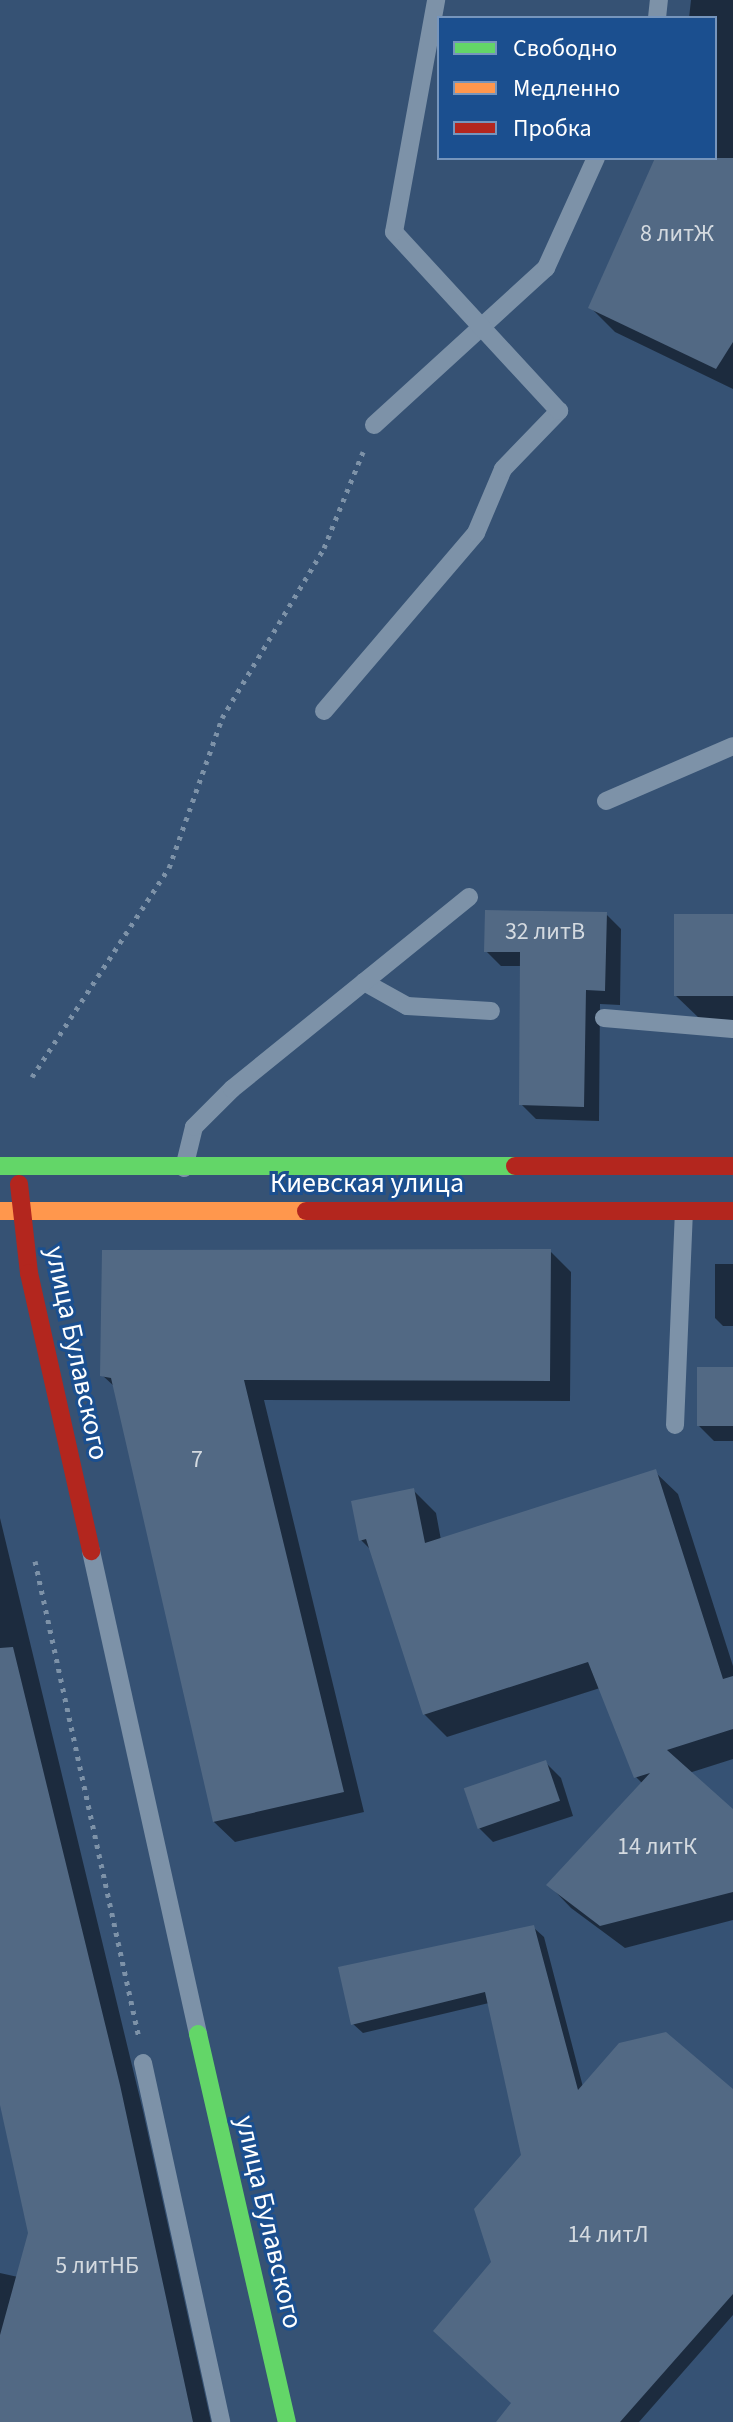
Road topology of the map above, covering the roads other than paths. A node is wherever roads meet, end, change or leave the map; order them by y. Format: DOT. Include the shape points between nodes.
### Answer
graph roads {
  1 [pos="436,0"];
  2 [pos="595,160"];
  3 [pos="481,327"];
  4 [pos="374,425"];
  5 [pos="324,711"];
  6 [pos="733,746"];
  7 [pos="606,801"];
  8 [pos="469,897"];
  9 [pos="364,982"];
  10 [pos="491,1011"];
  11 [pos="604,1018"];
  12 [pos="733,1029"];
  13 [pos="9,1166"];
  14 [pos="733,1166"];
  15 [pos="184,1188"];
  16 [pos="0,1211"];
  17 [pos="20,1211"];
  18 [pos="684,1211"];
  19 [pos="733,1211"];
  20 [pos="675,1425"];
  21 [pos="91,1551"];
  22 [pos="198,2034"];
  23 [pos="143,2063"];
  24 [pos="221,2422"];
  25 [pos="287,2422"];
  1 -- 3 [label="lane" via="394,232"];
  2 -- 3 [label="lane" via="546,268"];
  3 -- 4 [label="lane"];
  3 -- 5 [label="lane" via="559,411 503,469 476,533"];
  6 -- 7 [label="lane"];
  8 -- 9 [label="lane"];
  9 -- 10 [label="lane" via="407,1006"];
  9 -- 15 [label="lane" via="232,1089 194,1127"];
  11 -- 12 [label="lane"];
  13 -- 15 [label="street, Киевская улица"];
  13 -- 17 [label="street, улица Булавского"];
  14 -- 15 [label="street, Киевская улица"];
  15 -- 17 [label="street, Киевская улица"];
  15 -- 18 [label="street, Киевская улица"];
  16 -- 17 [label="street, Киевская улица"];
  17 -- 21 [label="street, улица Булавского"];
  18 -- 19 [label="street, Киевская улица"];
  18 -- 20 [label="lane"];
  21 -- 22 [label="lane"];
  22 -- 25 [label="street, улица Булавского"];
  23 -- 24 [label="lane"];
}
